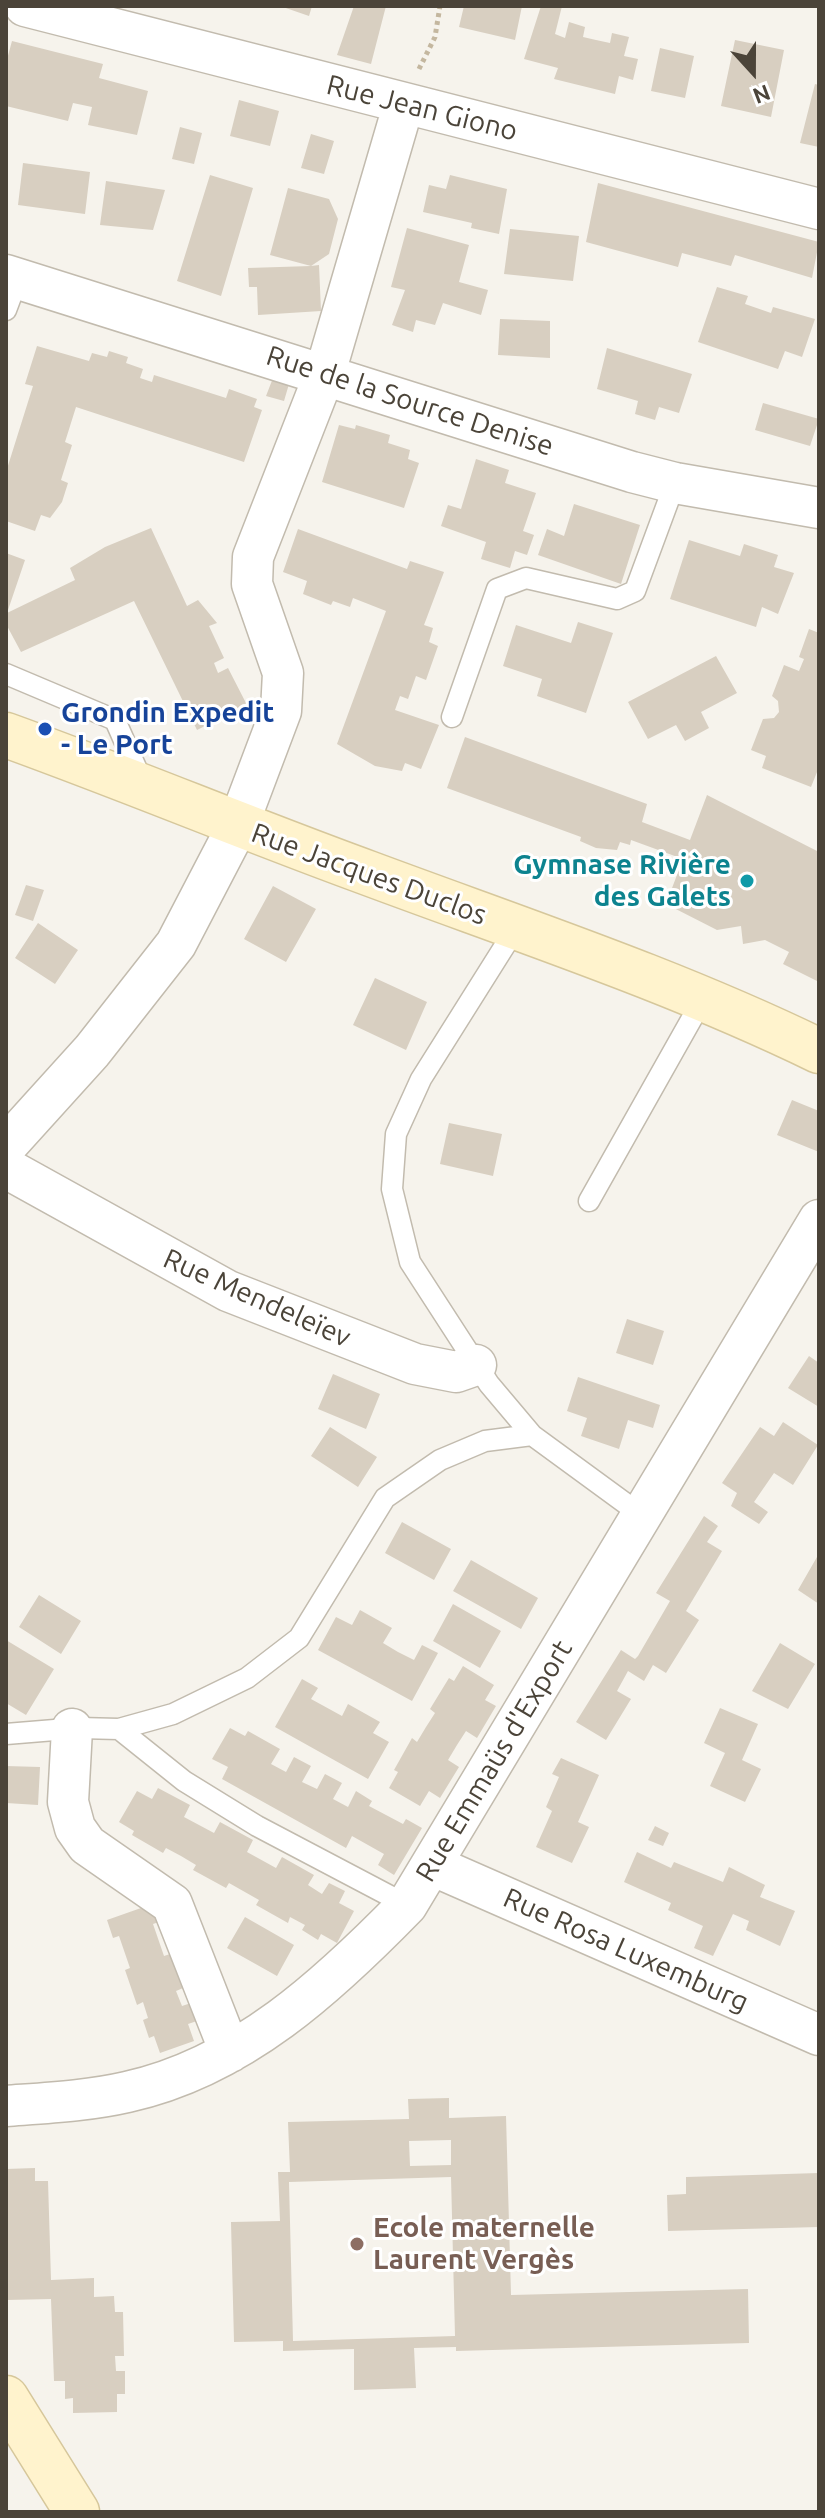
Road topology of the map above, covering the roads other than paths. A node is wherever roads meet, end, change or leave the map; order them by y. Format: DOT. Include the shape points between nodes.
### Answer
graph roads {
  1 [pos="25,6"];
  2 [pos="404,103"];
  3 [pos="819,209"];
  4 [pos="10,288"];
  5 [pos="325,373"];
  6 [pos="675,483"];
  7 [pos="819,508"];
  8 [pos="6,674"];
  9 [pos="452,717"];
  10 [pos="6,735"];
  11 [pos="144,785"];
  12 [pos="238,825"];
  13 [pos="516,928"];
  14 [pos="704,997"];
  15 [pos="819,1051"];
  16 [pos="6,1146"];
  17 [pos="6,1168"];
  18 [pos="589,1201"];
  19 [pos="819,1220"];
  20 [pos="476,1365"];
  21 [pos="532,1435"];
  22 [pos="640,1514"];
  23 [pos="72,1729"];
  24 [pos="119,1729"];
  25 [pos="6,1734"];
  26 [pos="434,1866"];
  27 [pos="407,1905"];
  28 [pos="819,2035"];
  29 [pos="230,2052"];
  30 [pos="6,2106"];
  31 [pos="6,2398"];
  32 [pos="77,2512"];
  1 -- 2 [label="street, Rue Jean Giono"];
  2 -- 3 [label="street, Rue Jean Giono"];
  2 -- 5 [label="street"];
  4 -- 5 [label="street, Rue de la Source Denise"];
  5 -- 6 [label="street, Rue de la Source Denise"];
  5 -- 12 [label="street" via="253,557 252,584 283,673 281,711"];
  6 -- 7 [label="street, Rue de la Source Denise"];
  6 -- 9 [label="lane" via="630,595 617,599 526,578 497,589"];
  8 -- 11 [label="lane" via="115,720"];
  10 -- 11 [label="street, Rue Jacques Duclos"];
  11 -- 12 [label="street, Rue Jacques Duclos"];
  12 -- 13 [label="street, Rue Jacques Duclos"];
  12 -- 16 [label="street" via="176,944 92,1051"];
  13 -- 14 [label="street, Rue Jacques Duclos"];
  13 -- 20 [label="lane" via="421,1079 396,1134 392,1189 410,1262"];
  14 -- 15 [label="street, Rue Jacques Duclos"];
  14 -- 18 [label="lane"];
  17 -- 20 [label="street, Rue Mendeleïev" via="228,1291 415,1364 456,1372"];
  19 -- 22 [label="street, Rue Emmaüs d'Export"];
  20 -- 21 [label="lane"];
  21 -- 22 [label="lane"];
  21 -- 24 [label="lane" via="485,1441 440,1460 385,1498 299,1638 247,1678 173,1714"];
  22 -- 26 [label="street, Rue Emmaüs d'Export"];
  23 -- 24 [label="lane"];
  23 -- 25 [label="lane"];
  23 -- 29 [label="street" via="68,1802 75,1828 87,1845 172,1904"];
  24 -- 27 [label="lane" via="184,1781 257,1826"];
  26 -- 27 [label="street, Rue Emmaüs d'Export"];
  26 -- 28 [label="street, Rue Rosa Luxemburg"];
  27 -- 29 [label="street, Rue Emmaüs d'Export" via="294,2011"];
  29 -- 30 [label="street, Rue Emmaüs d'Export" via="128,2092"];
  31 -- 32 [label="street"];
}
